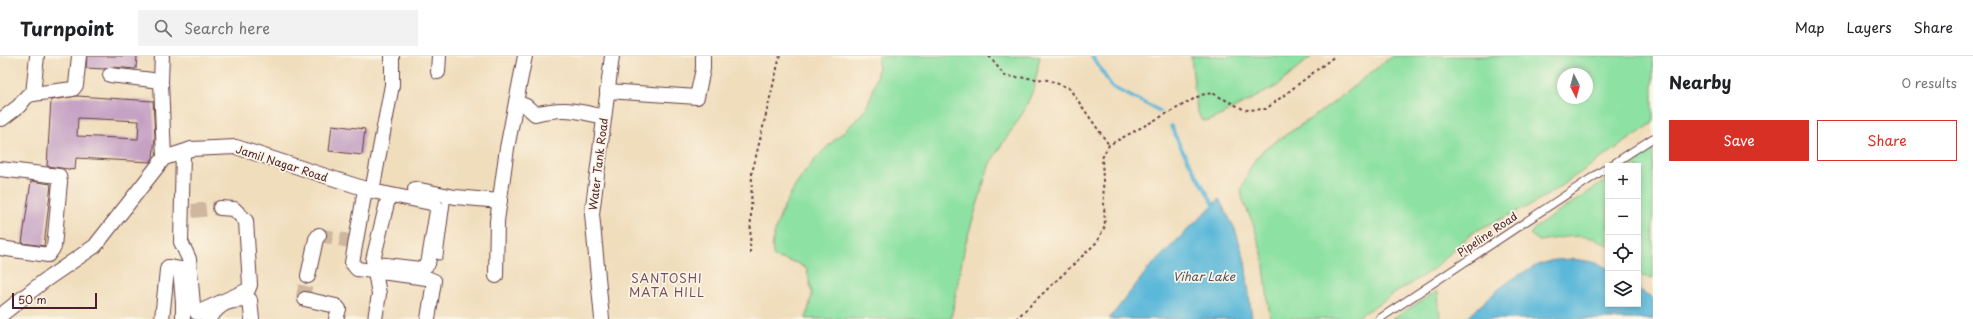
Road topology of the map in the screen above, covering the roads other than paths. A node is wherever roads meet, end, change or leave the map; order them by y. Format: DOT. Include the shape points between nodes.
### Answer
graph roads {
  1 [pos="37,56"];
  2 [pos="79,56"];
  3 [pos="162,56"];
  4 [pos="392,56"];
  5 [pos="439,56"];
  6 [pos="525,56"];
  7 [pos="612,56"];
  8 [pos="704,56"];
  9 [pos="438,72"];
  10 [pos="110,75"];
  11 [pos="161,81"];
  12 [pos="607,91"];
  13 [pos="33,94"];
  14 [pos="516,102"];
  15 [pos="604,117"];
  16 [pos="1,120"];
  17 [pos="1653,138"];
  18 [pos="183,152"];
  19 [pos="164,158"];
  20 [pos="1615,163"];
  21 [pos="0,169"];
  22 [pos="1605,170"];
  23 [pos="415,189"];
  24 [pos="369,191"];
  25 [pos="389,195"];
  26 [pos="447,195"];
  27 [pos="500,201"];
  28 [pos="220,208"];
  29 [pos="319,235"];
  30 [pos="0,248"];
  31 [pos="439,256"];
  32 [pos="374,272"];
  33 [pos="308,276"];
  34 [pos="496,276"];
  35 [pos="305,299"];
  36 [pos="0,316"];
  37 [pos="162,319"];
  38 [pos="182,319"];
  39 [pos="208,319"];
  40 [pos="252,319"];
  41 [pos="336,319"];
  42 [pos="375,319"];
  43 [pos="428,319"];
  44 [pos="602,319"];
  45 [pos="1379,319"];
  1 -- 13 [label="street"];
  2 -- 13 [label="street" via="76,84 72,89"];
  3 -- 11 [label="street"];
  4 -- 24 [label="street" via="392,85"];
  5 -- 9 [label="street"];
  6 -- 14 [label="street"];
  7 -- 12 [label="street, Water Tank Road"];
  8 -- 12 [label="street" via="697,97"];
  10 -- 11 [label="street"];
  11 -- 19 [label="street"];
  12 -- 15 [label="street, Water Tank Road"];
  13 -- 16 [label="street" via="27,96"];
  14 -- 15 [label="street" via="535,114 572,109"];
  14 -- 27 [label="street"];
  15 -- 44 [label="street, Water Tank Road" via="592,214"];
  17 -- 20 [label="lane, Pipeline Road"];
  18 -- 19 [label="street, Jamil Nagar Road"];
  18 -- 24 [label="street, Jamil Nagar Road" via="191,149 236,147"];
  18 -- 28 [label="street" via="186,212 181,242 189,258 193,305 197,313 248,290 250,285 246,221 234,209"];
  19 -- 36 [label="street" via="95,246 44,281"];
  21 -- 30 [label="street" via="59,176 60,182 52,251 48,255"];
  22 -- 45 [label="lane, Pipeline Road"];
  23 -- 26 [label="street"];
  24 -- 25 [label="street, Jamil Nagar Road"];
  24 -- 32 [label="street" via="352,242 352,262 357,269"];
  25 -- 25 [label="street, Jamil Nagar Road" via="432,203 436,206 428,264 425,267 420,269 377,264 373,260"];
  26 -- 27 [label="street"];
  26 -- 31 [label="lane"];
  27 -- 34 [label="street"];
  29 -- 33 [label="street"];
  32 -- 42 [label="street" via="379,294"];
  32 -- 43 [label="street" via="434,281"];
  35 -- 41 [label="street" via="336,306 339,309"];
  37 -- 38 [label="street" via="168,267 180,269 184,303"];
  39 -- 40 [label="street" via="219,306 233,300 250,300"];
}
